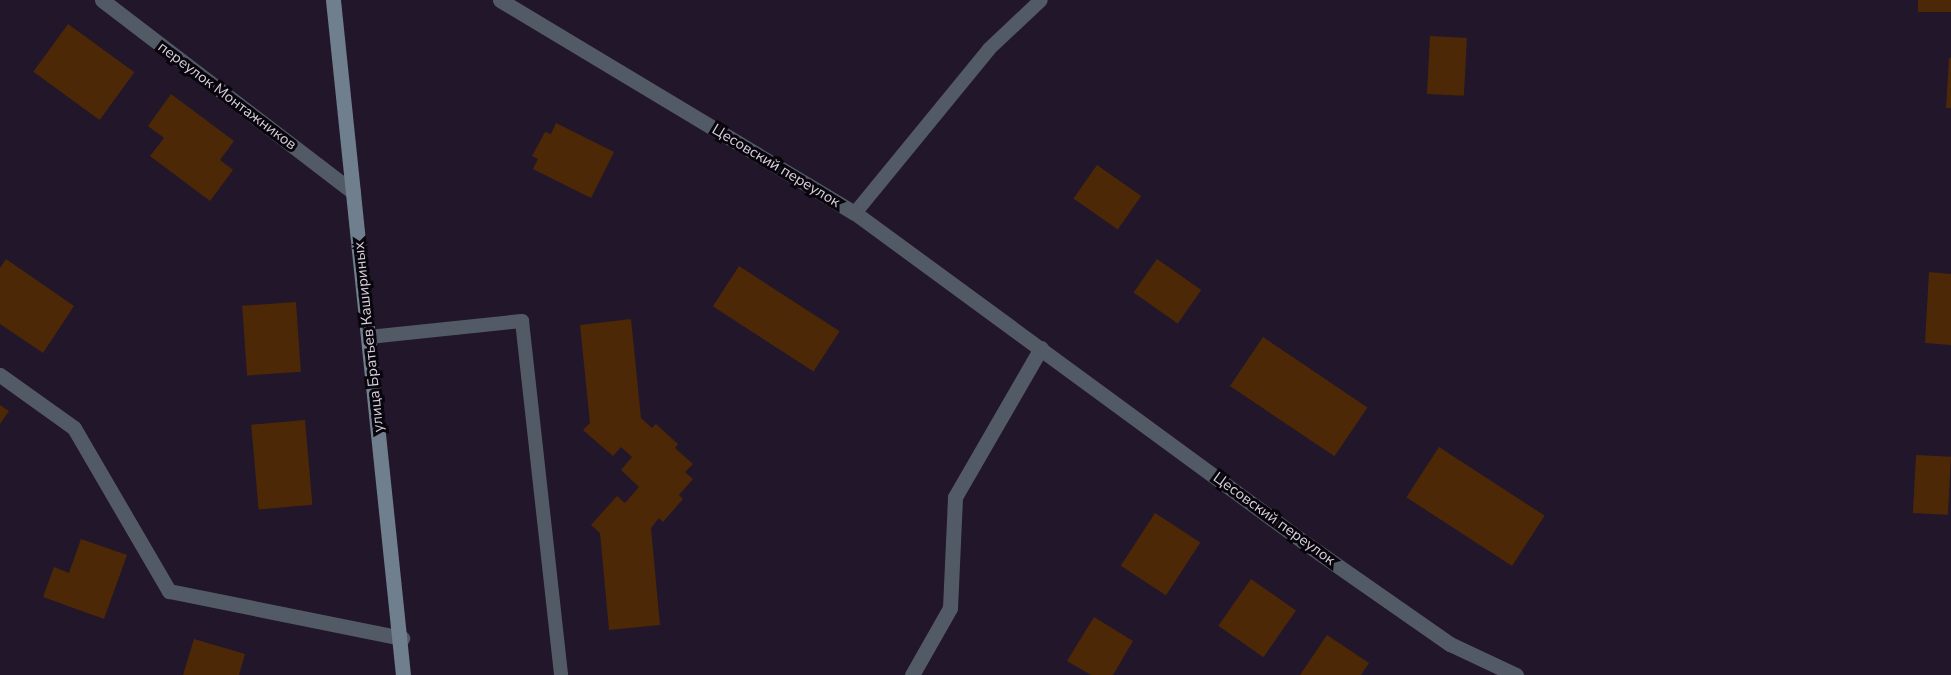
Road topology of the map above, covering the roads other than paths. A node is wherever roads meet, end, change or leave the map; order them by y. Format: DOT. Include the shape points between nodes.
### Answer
graph roads {
  1 [pos="102,0"];
  2 [pos="333,0"];
  3 [pos="500,0"];
  4 [pos="1041,0"];
  5 [pos="352,192"];
  6 [pos="855,213"];
  7 [pos="369,337"];
  8 [pos="1041,348"];
  9 [pos="0,375"];
  10 [pos="402,638"];
  11 [pos="403,675"];
  12 [pos="561,675"];
  13 [pos="912,675"];
  14 [pos="1516,675"];
  1 -- 5 [label="street, переулок Монтажников"];
  2 -- 5 [label="main road, улица Братьев Кашириных"];
  3 -- 6 [label="street, Цесовский переулок"];
  4 -- 6 [label="lane" via="989,49"];
  5 -- 7 [label="main road, улица Братьев Кашириных"];
  6 -- 8 [label="street, Цесовский переулок"];
  7 -- 10 [label="main road, улица Братьев Кашириных"];
  7 -- 12 [label="lane" via="522,321"];
  8 -- 13 [label="street" via="955,496 950,608"];
  8 -- 14 [label="street, Цесовский переулок" via="1450,644"];
  9 -- 10 [label="street" via="74,428 169,591"];
  10 -- 11 [label="main road, улица Братьев Кашириных"];
}
